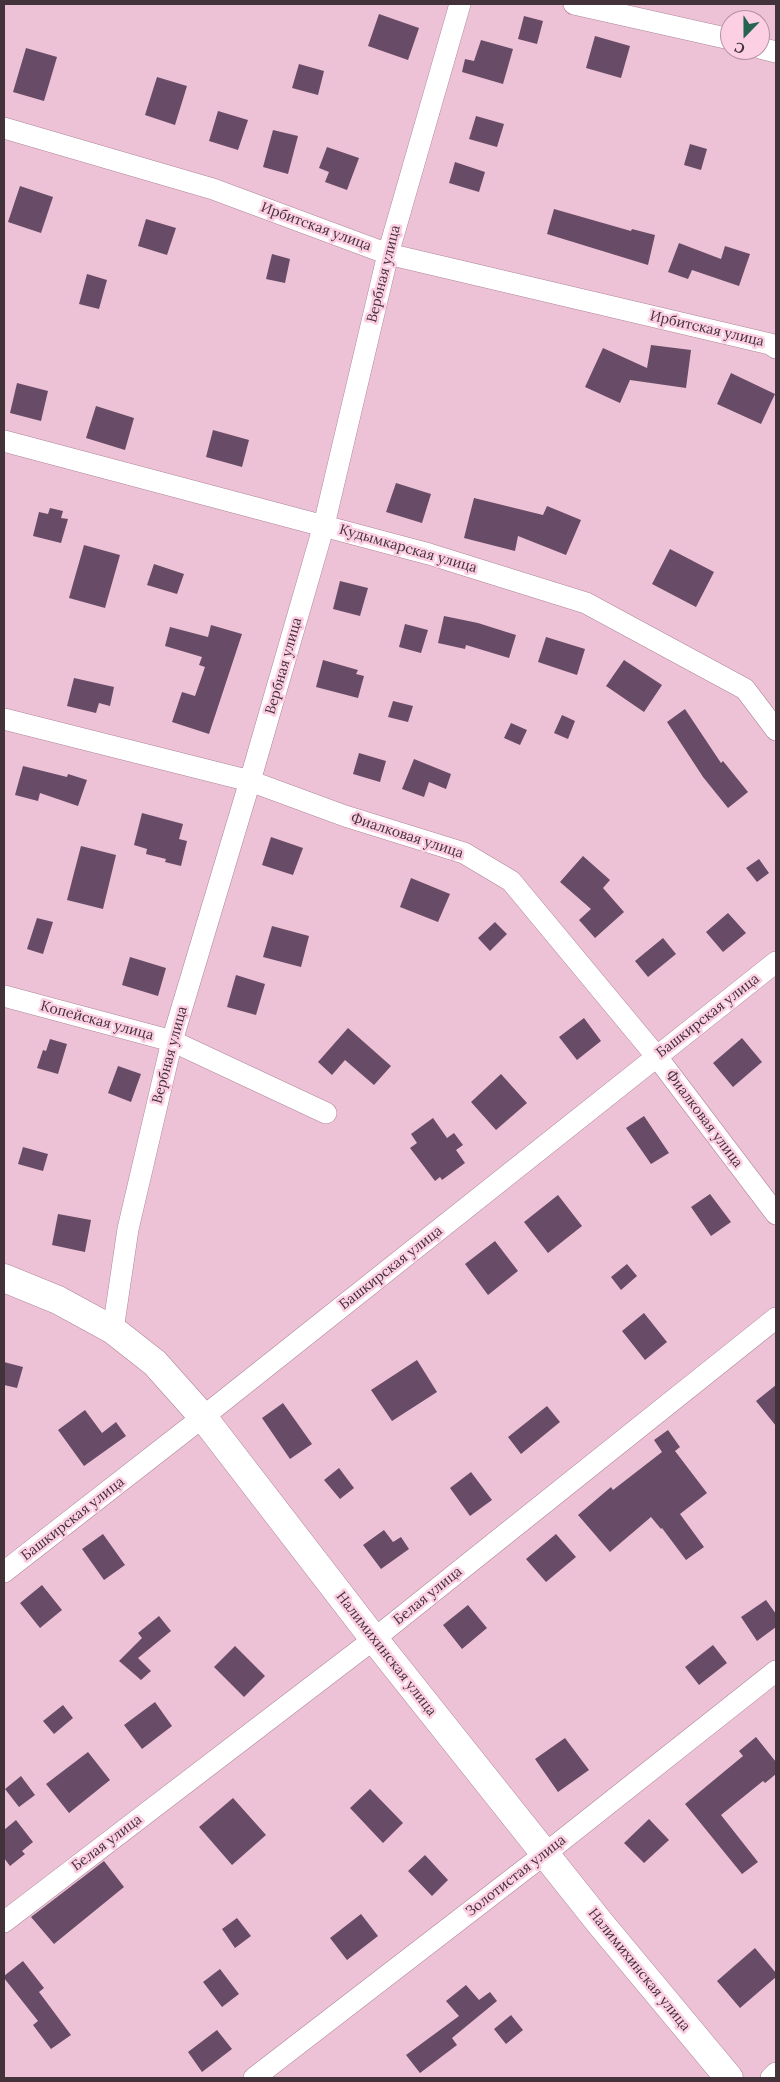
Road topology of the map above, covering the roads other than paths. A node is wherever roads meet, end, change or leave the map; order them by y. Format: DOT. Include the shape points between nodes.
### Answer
graph roads {
  1 [pos="460,4"];
  2 [pos="574,4"];
  3 [pos="720,38"];
  4 [pos="4,128"];
  5 [pos="388,254"];
  6 [pos="776,348"];
  7 [pos="4,441"];
  8 [pos="324,525"];
  9 [pos="4,719"];
  10 [pos="776,730"];
  11 [pos="250,781"];
  12 [pos="776,962"];
  13 [pos="4,996"];
  14 [pos="172,1041"];
  15 [pos="657,1057"];
  16 [pos="326,1113"];
  17 [pos="776,1214"];
  18 [pos="4,1278"];
  19 [pos="776,1318"];
  20 [pos="113,1330"];
  21 [pos="203,1417"];
  22 [pos="4,1572"];
  23 [pos="374,1640"];
  24 [pos="776,1671"];
  25 [pos="546,1853"];
  26 [pos="4,1922"];
  27 [pos="776,2073"];
  28 [pos="254,2078"];
  29 [pos="729,2078"];
  30 [pos="770,2078"];
  1 -- 5 [label="street, Вербная улица"];
  2 -- 3 [label="street"];
  4 -- 5 [label="street, Ирбитская улица" via="213,189"];
  5 -- 6 [label="street, Ирбитская улица"];
  5 -- 8 [label="street, Вербная улица"];
  7 -- 8 [label="street, Кудымкарская улица"];
  8 -- 10 [label="street, Кудымкарская улица" via="586,603 744,689"];
  8 -- 11 [label="street, Вербная улица"];
  9 -- 11 [label="street, Фиалковая улица"];
  11 -- 14 [label="street, Вербная улица"];
  11 -- 15 [label="street, Фиалковая улица" via="344,816 464,854 511,881"];
  12 -- 15 [label="street, Башкирская улица"];
  13 -- 14 [label="street, Копейская улица"];
  14 -- 16 [label="street, Копейская улица"];
  14 -- 20 [label="street, Вербная улица" via="128,1229"];
  15 -- 17 [label="street, Фиалковая улица"];
  15 -- 21 [label="street, Башкирская улица"];
  18 -- 20 [label="street, Налимихинская улица" via="58,1300"];
  19 -- 23 [label="street, Белая улица"];
  20 -- 21 [label="street, Налимихинская улица" via="155,1362"];
  21 -- 22 [label="street, Башкирская улица"];
  21 -- 23 [label="street, Налимихинская улица"];
  23 -- 25 [label="street, Налимихинская улица"];
  23 -- 26 [label="street, Белая улица"];
  24 -- 25 [label="street, Золотистая улица"];
  25 -- 28 [label="street, Золотистая улица"];
  25 -- 29 [label="street, Налимихинская улица"];
  27 -- 30 [label="street"];
}
